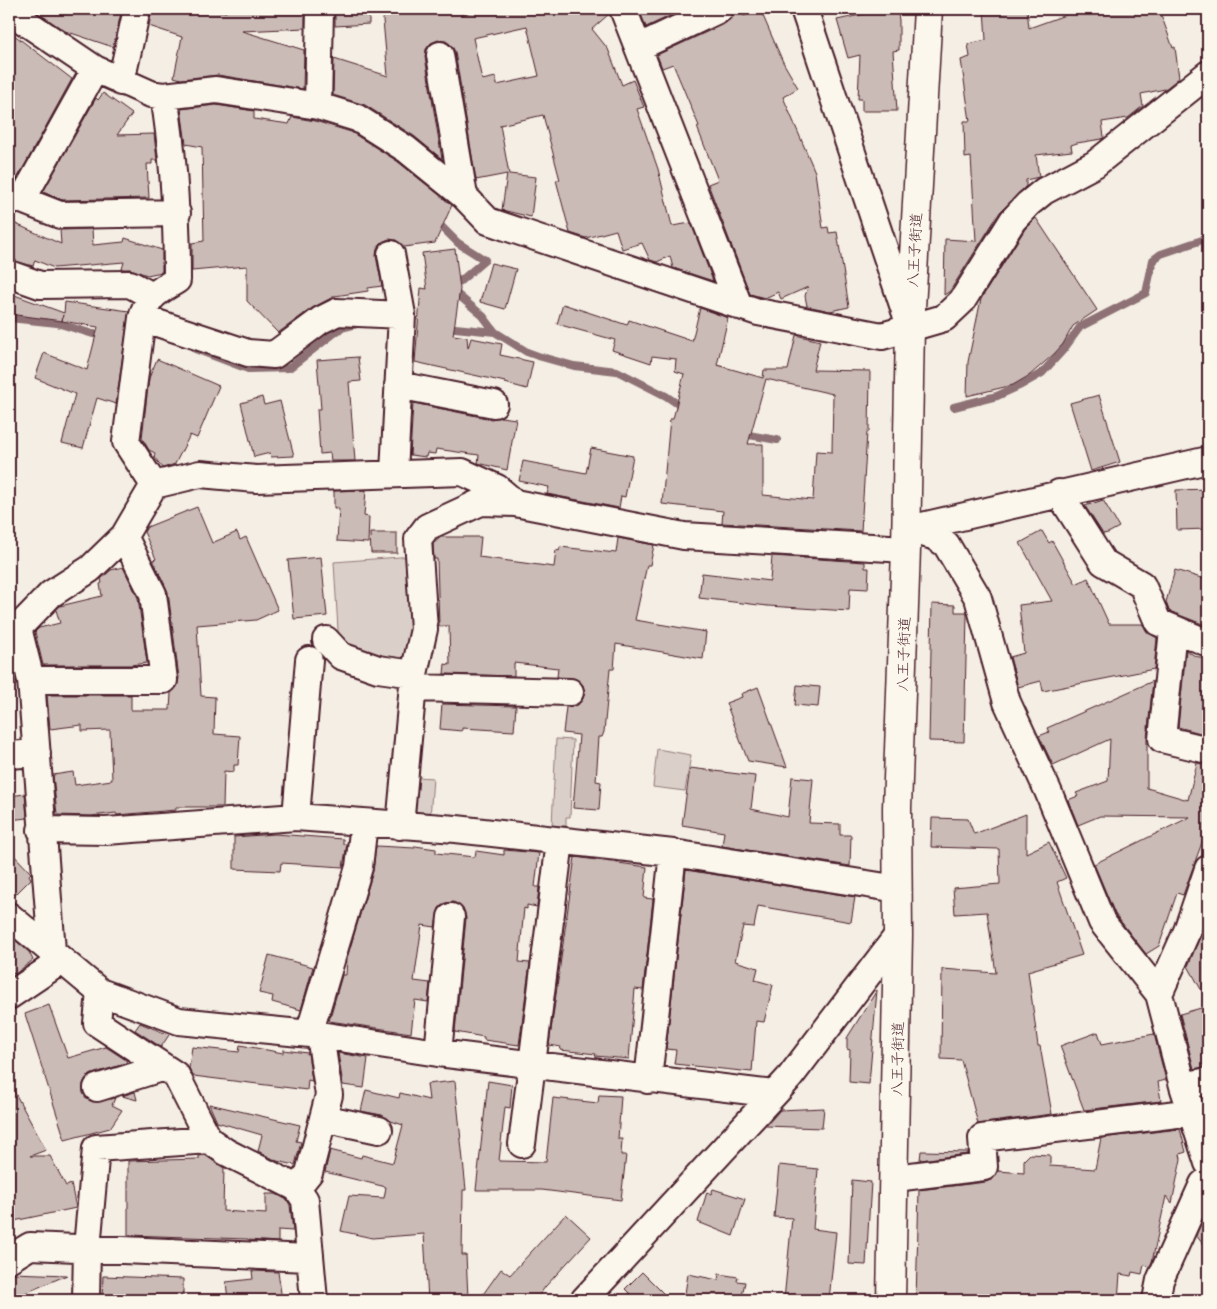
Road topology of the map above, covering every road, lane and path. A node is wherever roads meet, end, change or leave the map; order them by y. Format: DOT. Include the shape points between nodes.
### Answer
graph roads {
  1 [pos="137,9"];
  2 [pos="320,9"];
  3 [pos="623,9"];
  4 [pos="720,9"];
  5 [pos="804,9"];
  6 [pos="928,9"];
  7 [pos="9,11"];
  8 [pos="639,47"];
  9 [pos="440,55"];
  10 [pos="95,69"];
  11 [pos="1208,74"];
  12 [pos="121,82"];
  13 [pos="164,96"];
  14 [pos="318,106"];
  15 [pos="464,196"];
  16 [pos="15,198"];
  17 [pos="177,213"];
  18 [pos="391,254"];
  19 [pos="9,274"];
  20 [pos="740,306"];
  21 [pos="147,307"];
  22 [pos="402,315"];
  23 [pos="910,326"];
  24 [pos="398,386"];
  25 [pos="494,404"];
  26 [pos="1208,460"];
  27 [pos="394,473"];
  28 [pos="154,485"];
  29 [pos="1059,493"];
  30 [pos="515,503"];
  31 [pos="124,536"];
  32 [pos="906,539"];
  33 [pos="13,625"];
  34 [pos="1173,629"];
  35 [pos="326,640"];
  36 [pos="1208,642"];
  37 [pos="309,660"];
  38 [pos="31,680"];
  39 [pos="414,681"];
  40 [pos="570,692"];
  41 [pos="1208,750"];
  42 [pos="37,753"];
  43 [pos="9,755"];
  44 [pos="296,817"];
  45 [pos="364,824"];
  46 [pos="400,826"];
  47 [pos="41,830"];
  48 [pos="560,840"];
  49 [pos="673,853"];
  50 [pos="1208,869"];
  51 [pos="898,889"];
  52 [pos="9,916"];
  53 [pos="443,932"];
  54 [pos="898,935"];
  55 [pos="56,956"];
  56 [pos="100,992"];
  57 [pos="1159,994"];
  58 [pos="9,996"];
  59 [pos="314,1035"];
  60 [pos="438,1053"];
  61 [pos="534,1065"];
  62 [pos="164,1067"];
  63 [pos="648,1080"];
  64 [pos="1208,1081"];
  65 [pos="1183,1086"];
  66 [pos="96,1088"];
  67 [pos="774,1094"];
  68 [pos="1192,1112"];
  69 [pos="323,1118"];
  70 [pos="379,1130"];
  71 [pos="210,1140"];
  72 [pos="522,1144"];
  73 [pos="1208,1163"];
  74 [pos="895,1178"];
  75 [pos="1208,1180"];
  76 [pos="297,1188"];
  77 [pos="87,1248"];
  78 [pos="309,1258"];
  79 [pos="9,1259"];
  80 [pos="86,1300"];
  81 [pos="314,1300"];
  82 [pos="584,1300"];
  83 [pos="891,1300"];
  84 [pos="1156,1300"];
  1 -- 12 [label="street"];
  2 -- 14 [label="street"];
  3 -- 8 [label="street"];
  4 -- 8 [label="street"];
  5 -- 23 [label="street"];
  6 -- 23 [label="highway, 八王子街道"];
  7 -- 10 [label="street"];
  8 -- 20 [label="street"];
  9 -- 15 [label="street"];
  10 -- 12 [label="street"];
  10 -- 16 [label="street"];
  11 -- 23 [label="street" via="1095,164 1044,191 1028,204 1013,220 962,301 944,318"];
  12 -- 13 [label="street"];
  13 -- 14 [label="street" via="216,90"];
  13 -- 17 [label="street"];
  14 -- 15 [label="street" via="357,118 406,149"];
  15 -- 20 [label="street" via="488,221"];
  16 -- 17 [label="street" via="60,215"];
  17 -- 21 [label="street" via="177,280"];
  18 -- 22 [label="street"];
  19 -- 21 [label="street" via="40,285 130,284"];
  20 -- 23 [label="street" via="882,336"];
  21 -- 22 [label="street" via="248,353 274,355 337,312"];
  21 -- 28 [label="street" via="126,442"];
  22 -- 24 [label="street"];
  23 -- 32 [label="highway, 八王子街道"];
  24 -- 25 [label="street"];
  24 -- 27 [label="street"];
  26 -- 29 [label="street"];
  27 -- 28 [label="street" via="256,479 200,474"];
  27 -- 30 [label="street" via="462,472 497,488"];
  28 -- 31 [label="street"];
  29 -- 32 [label="street"];
  29 -- 34 [label="street" via="1103,562 1142,585 1158,622"];
  30 -- 32 [label="street" via="684,536"];
  30 -- 39 [label="street" via="481,502 427,527 418,539 424,629"];
  31 -- 33 [label="street" via="90,569 51,594"];
  31 -- 38 [label="street" via="153,594 164,680"];
  32 -- 51 [label="highway, 八王子街道" via="897,808"];
  32 -- 57 [label="street" via="933,536 946,544 978,598 1007,702 1102,922"];
  33 -- 38 [label="street"];
  34 -- 36 [label="street"];
  34 -- 41 [label="street" via="1162,739"];
  35 -- 39 [label="street" via="341,656"];
  37 -- 44 [label="street"];
  38 -- 42 [label="street"];
  39 -- 40 [label="street"];
  39 -- 46 [label="street"];
  42 -- 43 [label="street"];
  42 -- 47 [label="street"];
  44 -- 45 [label="street"];
  44 -- 47 [label="street" via="106,831"];
  45 -- 46 [label="street"];
  45 -- 59 [label="street" via="359,867"];
  46 -- 48 [label="street"];
  47 -- 55 [label="street"];
  48 -- 49 [label="street"];
  48 -- 61 [label="street"];
  49 -- 51 [label="street"];
  49 -- 63 [label="street"];
  50 -- 57 [label="street"];
  51 -- 54 [label="highway, 八王子街道"];
  52 -- 55 [label="street"];
  53 -- 60 [label="street"];
  54 -- 67 [label="street"];
  54 -- 74 [label="highway, 八王子街道"];
  55 -- 56 [label="street"];
  55 -- 58 [label="street"];
  56 -- 59 [label="street" via="179,1021"];
  56 -- 62 [label="street" via="97,1023"];
  57 -- 65 [label="street"];
  59 -- 60 [label="street"];
  59 -- 69 [label="street" via="329,1095"];
  60 -- 61 [label="street"];
  61 -- 63 [label="street"];
  61 -- 72 [label="street"];
  62 -- 66 [label="street"];
  62 -- 71 [label="street" via="176,1075"];
  63 -- 67 [label="street"];
  64 -- 65 [label="street"];
  65 -- 68 [label="street"];
  67 -- 82 [label="street"];
  68 -- 73 [label="street"];
  68 -- 74 [label="street" via="982,1138 984,1167"];
  69 -- 70 [label="street"];
  69 -- 76 [label="street" via="308,1173"];
  71 -- 76 [label="street" via="226,1152"];
  71 -- 77 [label="street" via="96,1148"];
  74 -- 83 [label="highway, 八王子街道"];
  75 -- 84 [label="street" via="1203,1184 1160,1280"];
  76 -- 78 [label="street" via="305,1200"];
  77 -- 78 [label="street"];
  77 -- 79 [label="street" via="30,1246"];
  77 -- 80 [label="street"];
  78 -- 81 [label="street"];
}
